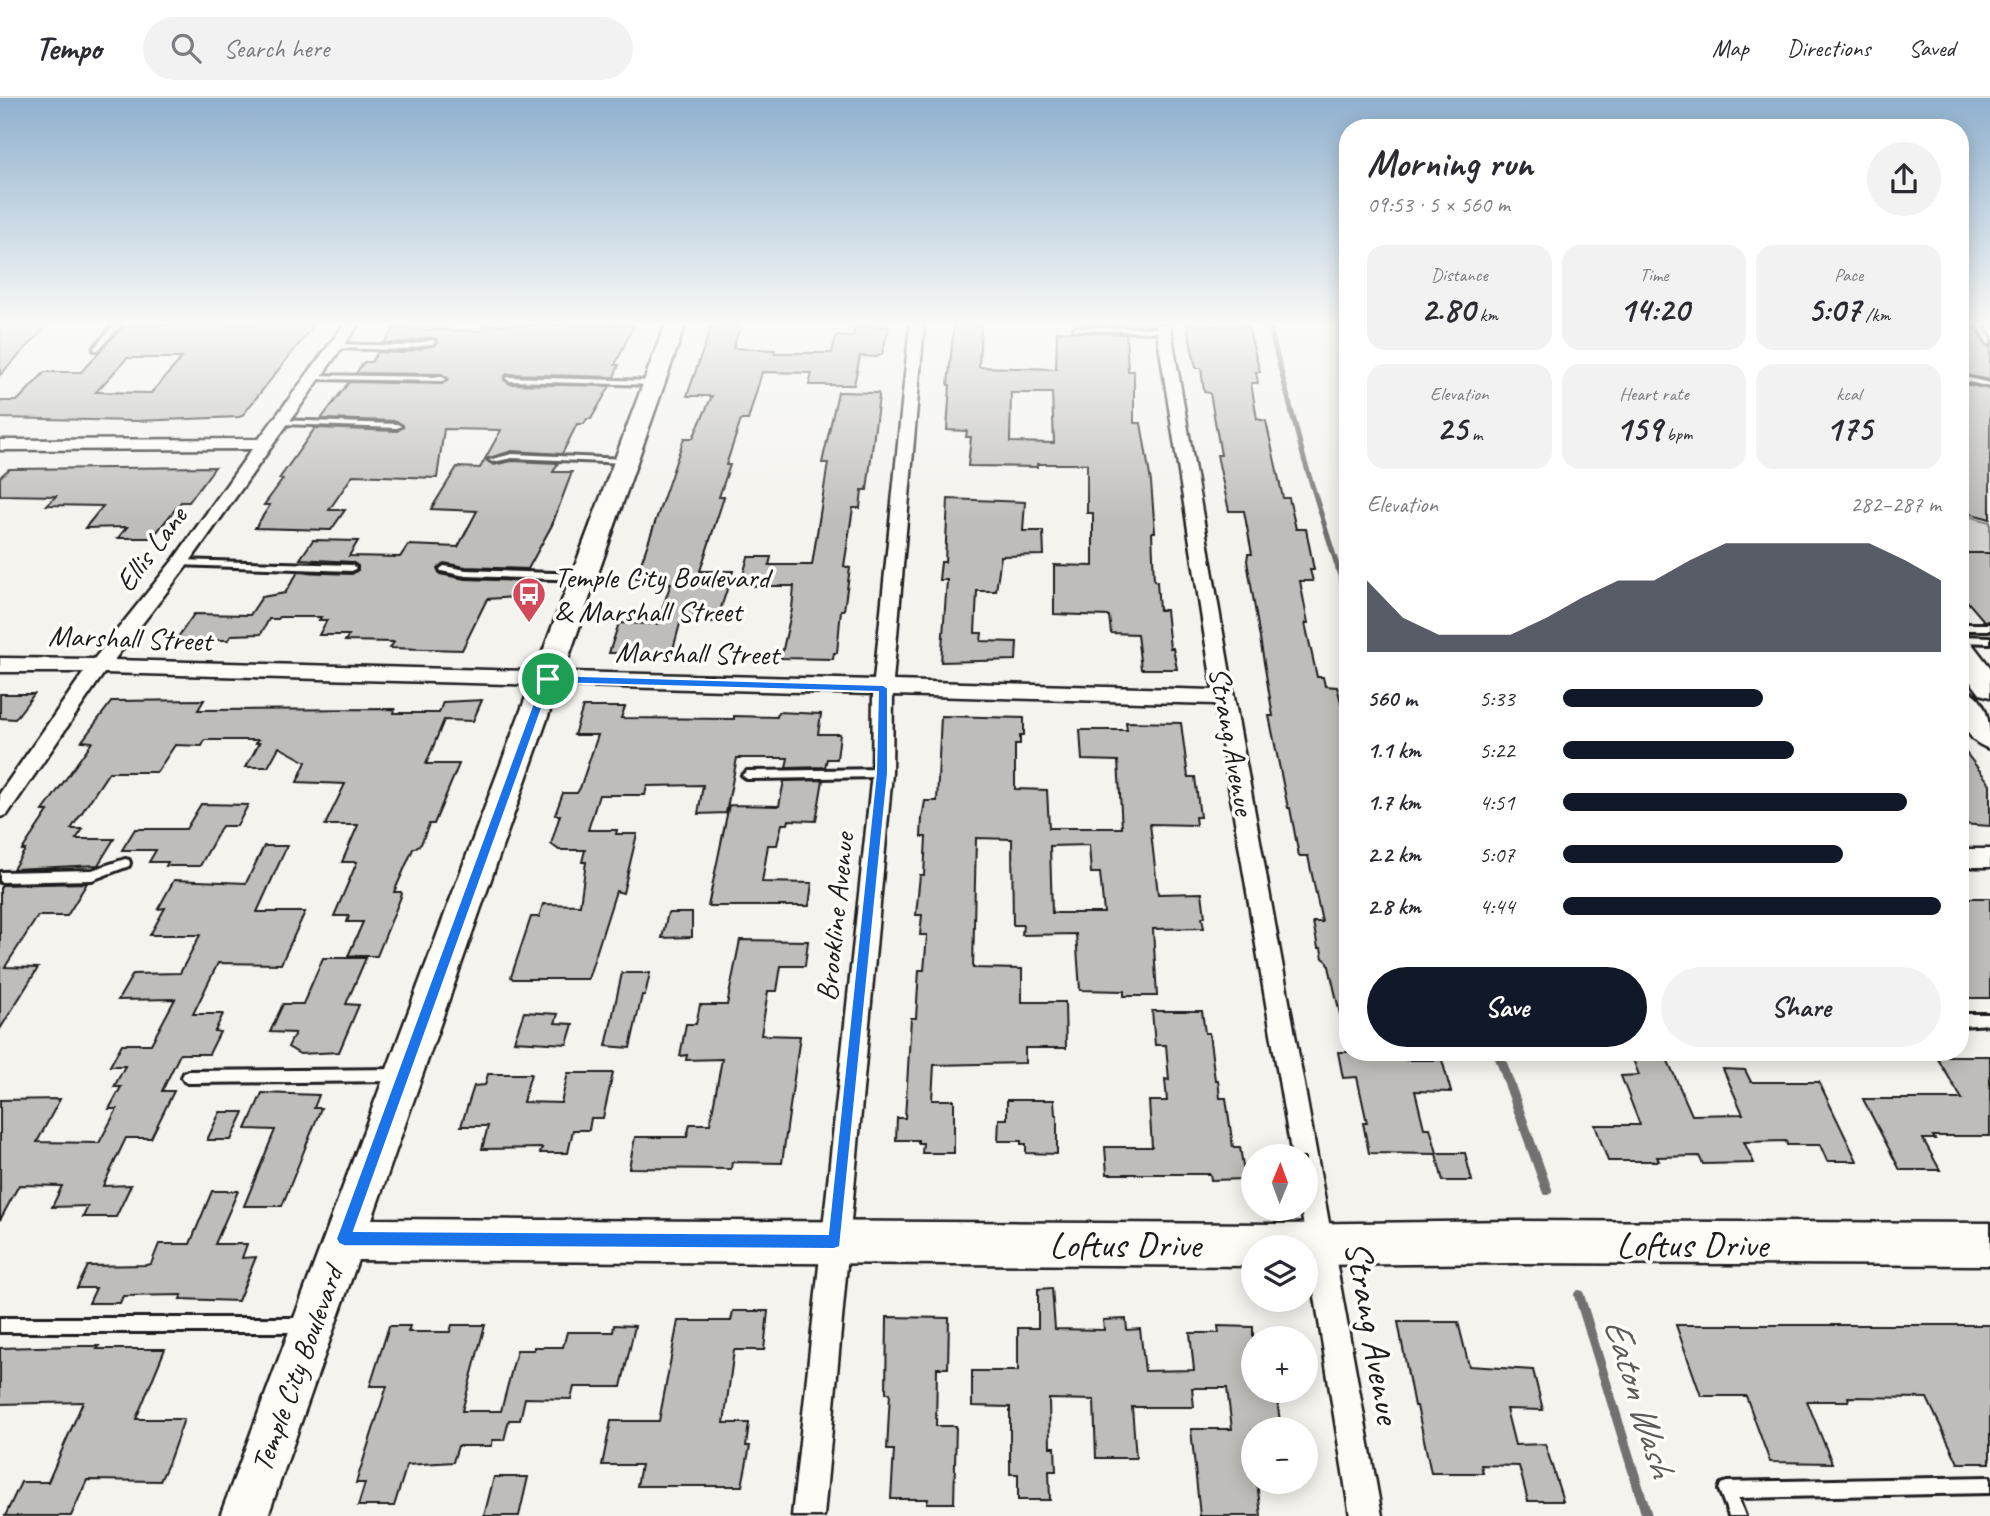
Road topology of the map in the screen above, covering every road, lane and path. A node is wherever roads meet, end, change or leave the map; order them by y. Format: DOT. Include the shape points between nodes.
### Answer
graph roads {
  1 [pos="304,391"];
  2 [pos="651,391"];
  3 [pos="912,391"];
  4 [pos="1174,391"];
  5 [pos="282,422"];
  6 [pos="397,426"];
  7 [pos="0,444"];
  8 [pos="263,444"];
  9 [pos="493,460"];
  10 [pos="626,461"];
  11 [pos="180,563"];
  12 [pos="352,568"];
  13 [pos="444,569"];
  14 [pos="585,577"];
  15 [pos="1969,627"];
  16 [pos="1990,627"];
  17 [pos="1969,639"];
  18 [pos="1990,640"];
  19 [pos="1969,660"];
  20 [pos="0,665"];
  21 [pos="98,667"];
  22 [pos="548,679"];
  23 [pos="1990,687"];
  24 [pos="883,688"];
  25 [pos="1224,697"];
  26 [pos="1969,715"];
  27 [pos="1990,738"];
  28 [pos="882,773"];
  29 [pos="747,775"];
  30 [pos="0,809"];
  31 [pos="1969,858"];
  32 [pos="1990,858"];
  33 [pos="125,863"];
  34 [pos="0,877"];
  35 [pos="1990,1019"];
  36 [pos="1969,1020"];
  37 [pos="404,1075"];
  38 [pos="188,1077"];
  39 [pos="1302,1144"];
  40 [pos="1317,1222"];
  41 [pos="344,1239"];
  42 [pos="834,1241"];
  43 [pos="1990,1244"];
  44 [pos="1321,1245"];
  45 [pos="0,1325"];
  46 [pos="313,1325"];
  47 [pos="1990,1485"];
  48 [pos="246,1513"];
  49 [pos="808,1516"];
  50 [pos="1366,1516"];
  51 [pos="1737,1516"];
  1 -- 5 [label="street, Ellis Lane"];
  2 -- 10 [label="main road, Temple City Boulevard"];
  3 -- 24 [label="street, Brookline Avenue"];
  4 -- 25 [label="street, Strang Avenue"];
  5 -- 6 [label="lane"];
  5 -- 8 [label="street, Ellis Lane"];
  7 -- 8 [label="street"];
  8 -- 11 [label="street, Ellis Lane"];
  9 -- 10 [label="lane" via="512,456"];
  10 -- 14 [label="main road, Temple City Boulevard"];
  11 -- 12 [label="lane"];
  11 -- 21 [label="street, Ellis Lane"];
  13 -- 14 [label="lane"];
  14 -- 22 [label="main road, Temple City Boulevard"];
  15 -- 16 [label="lane"];
  17 -- 18 [label="lane"];
  19 -- 23 [label="main road"];
  20 -- 21 [label="street, Marshall Street"];
  21 -- 22 [label="street, Marshall Street"];
  21 -- 30 [label="street, Ellis Lane"];
  22 -- 24 [label="street, Marshall Street"];
  22 -- 37 [label="main road, Temple City Boulevard"];
  24 -- 25 [label="street, Marshall Street"];
  24 -- 28 [label="street, Brookline Avenue"];
  25 -- 39 [label="street, Strang Avenue"];
  26 -- 27 [label="main road"];
  28 -- 29 [label="lane"];
  28 -- 42 [label="street, Brookline Avenue"];
  31 -- 32 [label="street"];
  33 -- 34 [label="lane" via="92,875"];
  35 -- 36 [label="lane"];
  37 -- 38 [label="lane"];
  37 -- 41 [label="main road, Temple City Boulevard"];
  40 -- 44 [label="street, Strang Avenue"];
  41 -- 42 [label="main road, Loftus Drive"];
  41 -- 46 [label="main road, Temple City Boulevard"];
  42 -- 44 [label="main road, Loftus Drive"];
  42 -- 49 [label="street, Brookline Avenue"];
  43 -- 44 [label="main road, Loftus Drive"];
  44 -- 50 [label="street, Strang Avenue"];
  45 -- 46 [label="lane"];
  46 -- 48 [label="main road, Temple City Boulevard"];
  47 -- 51 [label="lane" via="1727,1490"];
}
